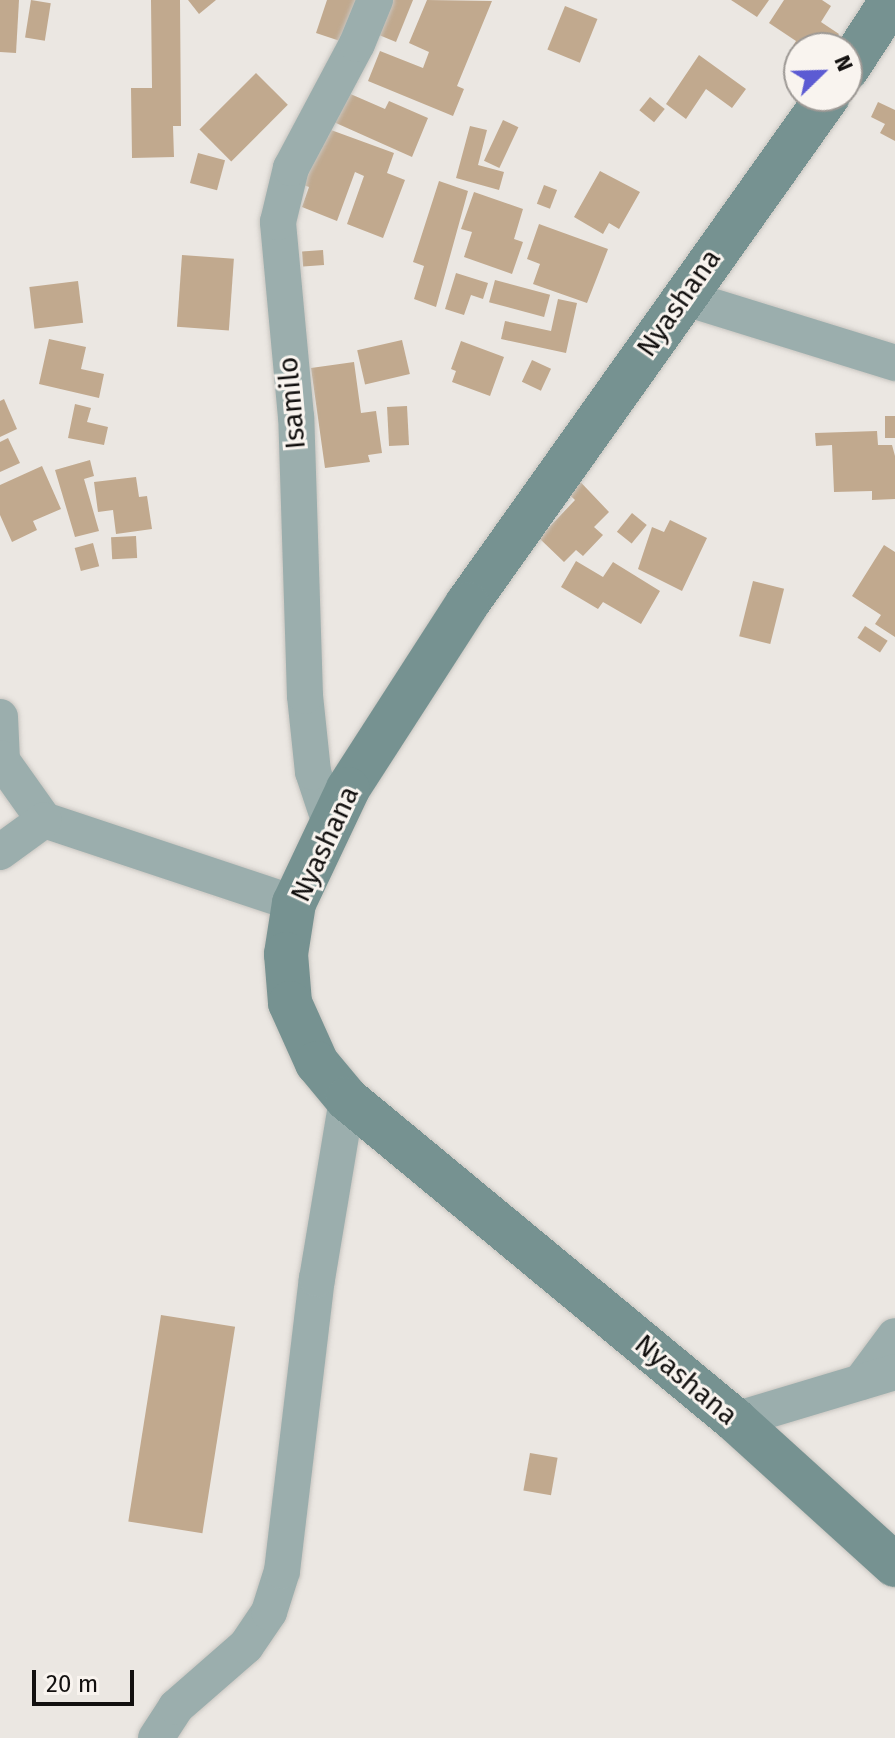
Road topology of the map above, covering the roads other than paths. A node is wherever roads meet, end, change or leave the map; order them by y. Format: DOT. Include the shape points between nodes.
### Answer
graph roads {
  1 [pos="375,0"];
  2 [pos="892,0"];
  3 [pos="863,44"];
  4 [pos="816,112"];
  5 [pos="682,297"];
  6 [pos="895,363"];
  7 [pos="0,717"];
  8 [pos="1,759"];
  9 [pos="44,820"];
  10 [pos="331,826"];
  11 [pos="0,852"];
  12 [pos="294,903"];
  13 [pos="347,1099"];
  14 [pos="895,1336"];
  15 [pos="895,1372"];
  16 [pos="861,1382"];
  17 [pos="735,1420"];
  18 [pos="895,1565"];
  19 [pos="156,1738"];
  1 -- 10 [label="street, Isamilo" via="291,168 278,222 296,417 305,696 313,772"];
  2 -- 3 [label="street"];
  4 -- 5 [label="street, Nyashana"];
  5 -- 6 [label="street"];
  5 -- 10 [label="street, Nyashana" via="467,604 348,789"];
  7 -- 8 [label="street"];
  8 -- 9 [label="street"];
  9 -- 11 [label="street"];
  9 -- 12 [label="street"];
  10 -- 12 [label="street, Nyashana"];
  12 -- 13 [label="street, Nyashana" via="286,954 290,1003 317,1063"];
  13 -- 17 [label="street, Nyashana"];
  13 -- 19 [label="street" via="278,1585 269,1612 246,1646 176,1707"];
  14 -- 16 [label="street"];
  15 -- 16 [label="street"];
  16 -- 17 [label="street"];
  17 -- 18 [label="street, Nyashana"];
}
